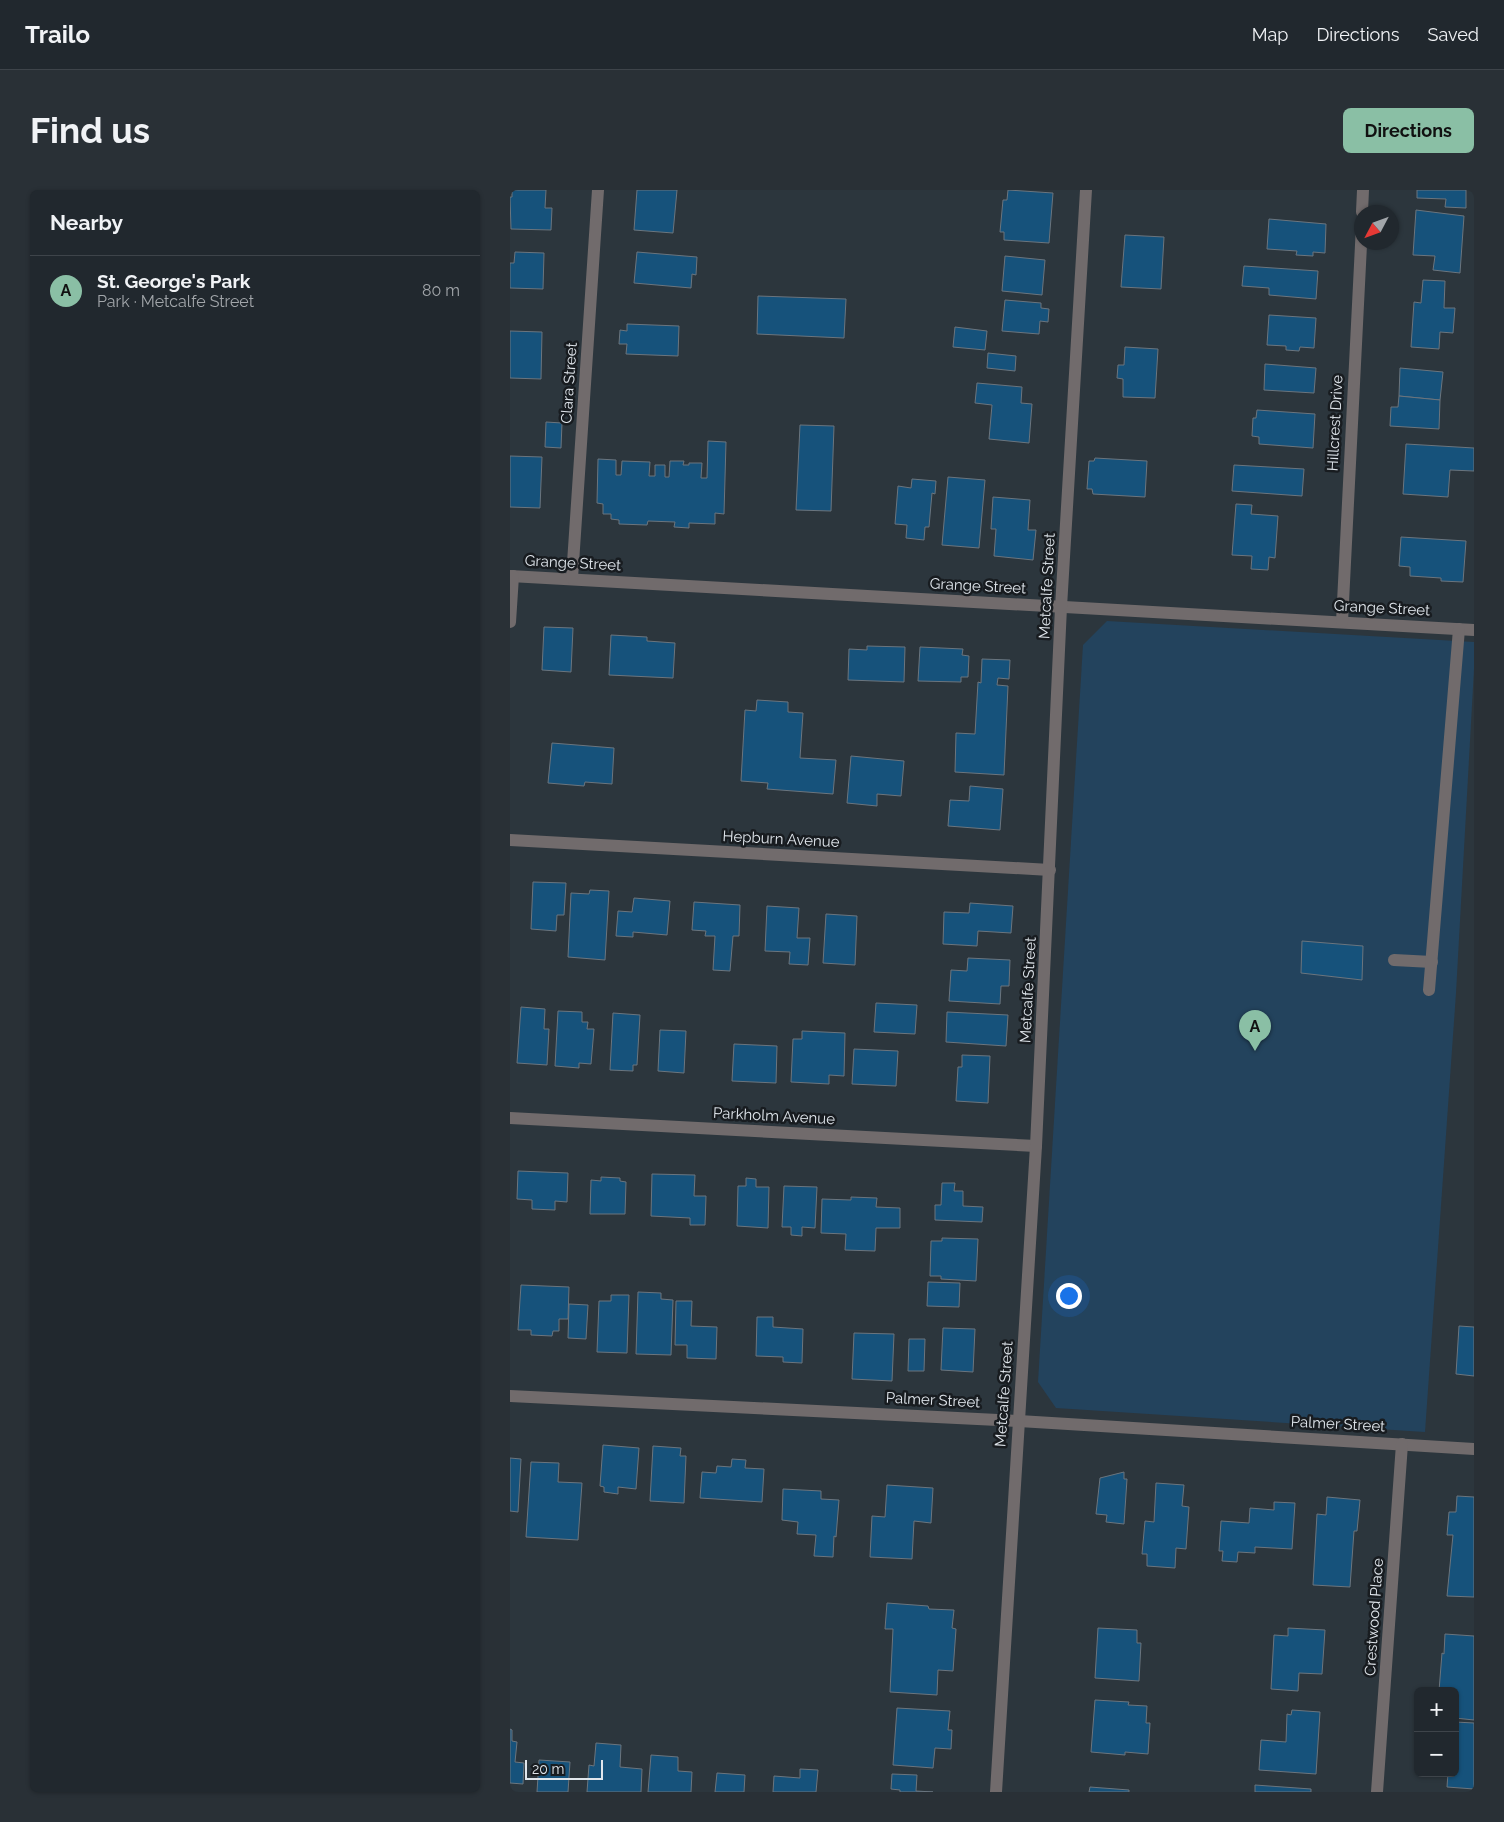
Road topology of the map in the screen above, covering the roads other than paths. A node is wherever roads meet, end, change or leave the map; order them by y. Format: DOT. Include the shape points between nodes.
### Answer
graph roads {
  1 [pos="598,190"];
  2 [pos="1086,190"];
  3 [pos="1363,190"];
  4 [pos="1362,205"];
  5 [pos="1361,250"];
  6 [pos="511,576"];
  7 [pos="572,578"];
  8 [pos="1061,607"];
  9 [pos="510,622"];
  10 [pos="1342,622"];
  11 [pos="1459,629"];
  12 [pos="1474,630"];
  13 [pos="510,840"];
  14 [pos="1050,870"];
  15 [pos="1394,960"];
  16 [pos="1432,962"];
  17 [pos="1429,990"];
  18 [pos="510,1118"];
  19 [pos="1036,1146"];
  20 [pos="510,1396"];
  21 [pos="1019,1421"];
  22 [pos="1402,1444"];
  23 [pos="1474,1449"];
  24 [pos="996,1792"];
  25 [pos="1378,1792"];
  1 -- 7 [label="street, Clara Street"];
  2 -- 8 [label="street, Metcalfe Street"];
  3 -- 4 [label="street"];
  5 -- 10 [label="street, Hillcrest Drive"];
  6 -- 7 [label="street, Grange Street"];
  6 -- 9 [label="street"];
  7 -- 8 [label="street, Grange Street"];
  8 -- 10 [label="street, Grange Street"];
  8 -- 14 [label="street, Metcalfe Street"];
  10 -- 11 [label="street, Grange Street"];
  11 -- 12 [label="street, Grange Street"];
  11 -- 16 [label="street"];
  13 -- 14 [label="street, Hepburn Avenue"];
  14 -- 19 [label="street, Metcalfe Street"];
  15 -- 16 [label="street"];
  16 -- 17 [label="street"];
  18 -- 19 [label="street, Parkholm Avenue"];
  19 -- 21 [label="street, Metcalfe Street"];
  20 -- 21 [label="street, Palmer Street"];
  21 -- 22 [label="street, Palmer Street"];
  21 -- 24 [label="street, Metcalfe Street"];
  22 -- 23 [label="street, Palmer Street"];
  22 -- 25 [label="street, Crestwood Place"];
}
